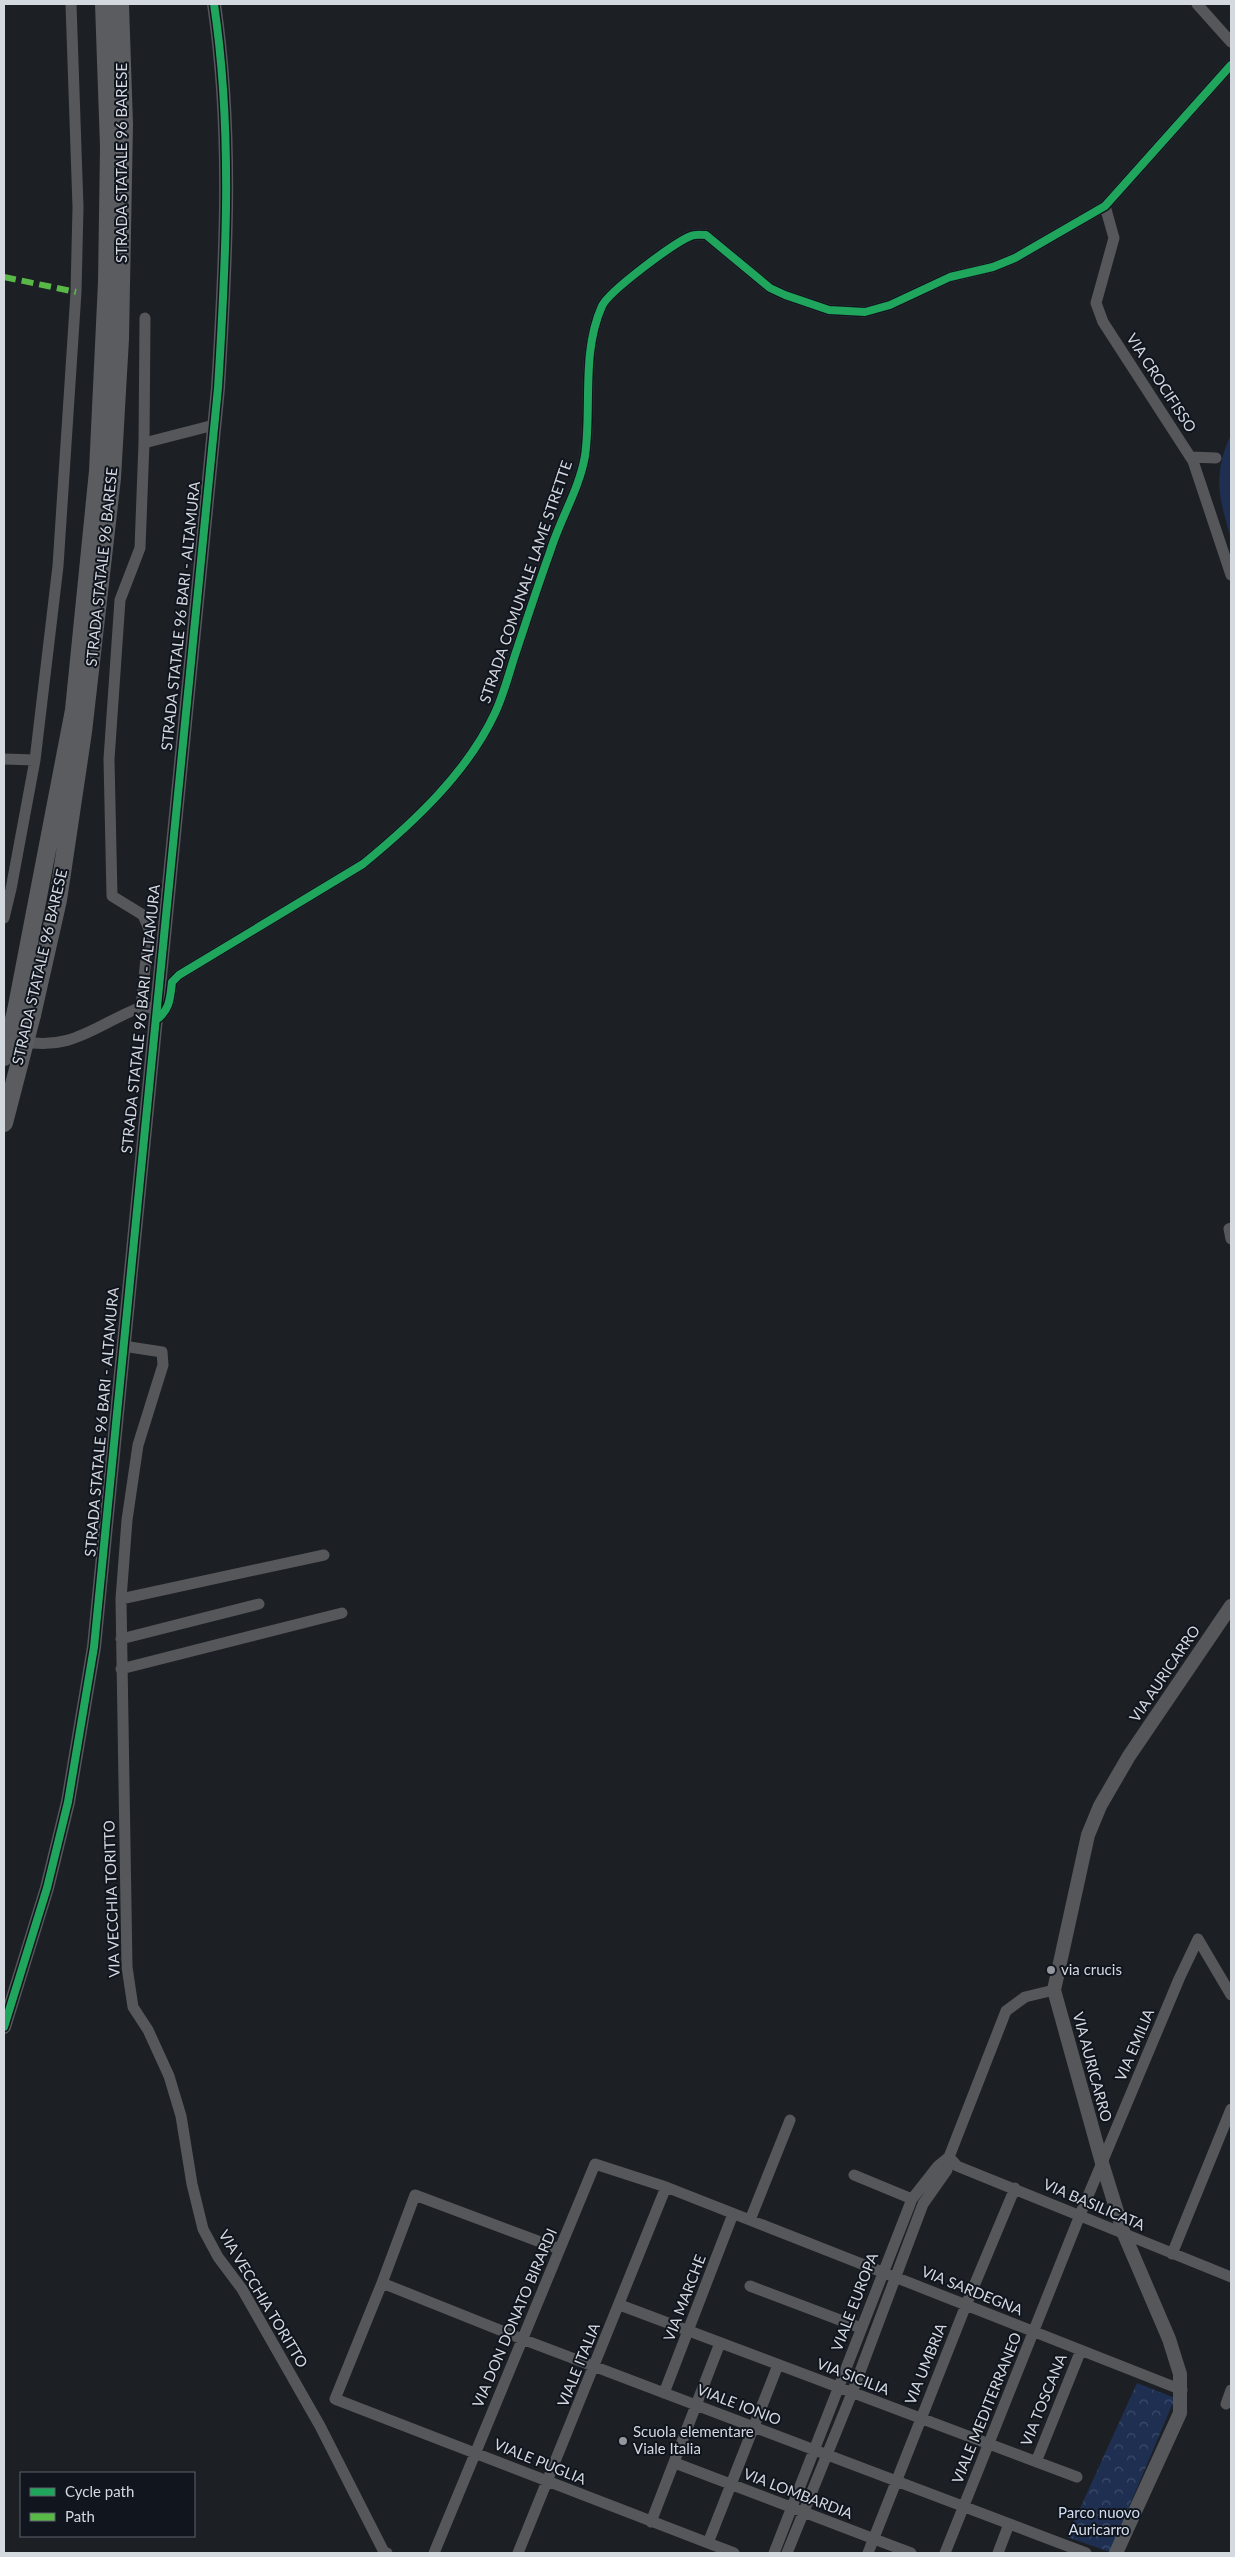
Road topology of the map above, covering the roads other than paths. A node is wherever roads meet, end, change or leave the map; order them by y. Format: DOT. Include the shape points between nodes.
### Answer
graph roads {
  1 [pos="71,4"];
  2 [pos="104,4"];
  3 [pos="120,4"];
  4 [pos="214,4"];
  5 [pos="1197,4"];
  6 [pos="1231,42"];
  7 [pos="1231,65"];
  8 [pos="1105,206"];
  9 [pos="145,318"];
  10 [pos="214,425"];
  11 [pos="144,443"];
  12 [pos="1191,457"];
  13 [pos="1216,458"];
  14 [pos="1231,575"];
  15 [pos="4,759"];
  16 [pos="35,760"];
  17 [pos="4,918"];
  18 [pos="141,1007"];
  19 [pos="24,1013"];
  20 [pos="156,1014"];
  21 [pos="4,1038"];
  22 [pos="4,1057"];
  23 [pos="4,1122"];
  24 [pos="1231,1228"];
  25 [pos="1231,1239"];
  26 [pos="123,1346"];
  27 [pos="324,1555"];
  28 [pos="121,1599"];
  29 [pos="259,1604"];
  30 [pos="1231,1606"];
  31 [pos="342,1614"];
  32 [pos="121,1639"];
  33 [pos="121,1669"];
  34 [pos="1054,1990"];
  35 [pos="1231,1995"];
  36 [pos="4,2027"];
  37 [pos="1231,2109"];
  38 [pos="790,2120"];
  39 [pos="949,2157"];
  40 [pos="1102,2163"];
  41 [pos="854,2175"];
  42 [pos="666,2187"];
  43 [pos="1015,2188"];
  44 [pos="912,2199"];
  45 [pos="734,2214"];
  46 [pos="1080,2215"];
  47 [pos="750,2220"];
  48 [pos="1124,2234"];
  49 [pos="559,2250"];
  50 [pos="1172,2254"];
  51 [pos="883,2271"];
  52 [pos="896,2276"];
  53 [pos="1231,2277"];
  54 [pos="382,2284"];
  55 [pos="750,2286"];
  56 [pos="620,2305"];
  57 [pos="966,2305"];
  58 [pos="861,2328"];
  59 [pos="688,2331"];
  60 [pos="1034,2332"];
  61 [pos="522,2339"];
  62 [pos="720,2343"];
  63 [pos="1081,2350"];
  64 [pos="778,2365"];
  65 [pos="595,2366"];
  66 [pos="838,2387"];
  67 [pos="1182,2390"];
  68 [pos="1231,2390"];
  69 [pos="852,2392"];
  70 [pos="664,2393"];
  71 [pos="1226,2404"];
  72 [pos="697,2405"];
  73 [pos="920,2418"];
  74 [pos="754,2427"];
  75 [pos="988,2445"];
  76 [pos="813,2450"];
  77 [pos="476,2453"];
  78 [pos="826,2454"];
  79 [pos="1036,2462"];
  80 [pos="674,2463"];
  81 [pos="1077,2477"];
  82 [pos="896,2481"];
  83 [pos="548,2482"];
  84 [pos="732,2484"];
  85 [pos="964,2506"];
  86 [pos="792,2507"];
  87 [pos="804,2512"];
  88 [pos="651,2522"];
  89 [pos="1009,2524"];
  90 [pos="874,2539"];
  91 [pos="708,2543"];
  92 [pos="387,2553"];
  93 [pos="434,2553"];
  94 [pos="518,2553"];
  95 [pos="734,2553"];
  96 [pos="774,2553"];
  97 [pos="787,2553"];
  98 [pos="868,2553"];
  99 [pos="911,2553"];
  100 [pos="945,2553"];
  101 [pos="998,2553"];
  102 [pos="1086,2553"];
  103 [pos="1116,2553"];
  1 -- 16 [label="street" via="78,207 76,292 58,566"];
  2 -- 19 [label="highway, STRADA STATALE 96 BARESE" via="107,282 98,471 74,710"];
  3 -- 19 [label="highway, STRADA STATALE 96 BARESE" via="124,133 120,339 112,478 83,732 58,900"];
  4 -- 10 [label="street, STRADA STATALE 96 BARI - ALTAMURA" via="222,74 226,249"];
  5 -- 6 [label="street"];
  7 -- 8 [label="street, STRADA COMUNALE LAME STRETTE"];
  8 -- 12 [label="street, VIA CROCIFISSO" via="1114,238 1096,303 1103,322"];
  8 -- 20 [label="street, STRADA COMUNALE LAME STRETTE" via="1016,258 994,267 950,277 890,305 865,312 829,310 770,288 706,235 692,235 679,243 612,293 603,304 595,326 588,376 585,454 580,477 552,544 494,714 470,753 438,794 363,864 179,975 172,982 170,1004 164,1014"];
  9 -- 11 [label="street"];
  10 -- 11 [label="street"];
  10 -- 20 [label="street, STRADA STATALE 96 BARI - ALTAMURA"];
  11 -- 18 [label="street" via="140,548 120,600 109,759 112,896 143,915 149,929"];
  12 -- 13 [label="street"];
  12 -- 14 [label="street, VIA CROCIFISSO"];
  15 -- 16 [label="street"];
  16 -- 17 [label="street"];
  18 -- 20 [label="street"];
  18 -- 21 [label="street" via="113,1018 79,1038 57,1044 40,1045"];
  19 -- 22 [label="highway, STRADA STATALE 96 BARESE, bridge"];
  19 -- 23 [label="highway, STRADA STATALE 96 BARESE, bridge"];
  20 -- 26 [label="street, STRADA STATALE 96 BARI - ALTAMURA"];
  24 -- 25 [label="street"];
  26 -- 28 [label="street, VIA VECCHIA TORITTO" via="162,1352 163,1365 138,1445 127,1520"];
  26 -- 36 [label="street, STRADA STATALE 96 BARI - ALTAMURA" via="94,1647 68,1802 47,1888"];
  27 -- 28 [label="street"];
  28 -- 32 [label="street, VIA VECCHIA TORITTO"];
  29 -- 32 [label="street"];
  30 -- 34 [label="street, VIA AURICARRO" via="1100,1806 1088,1835"];
  31 -- 33 [label="street"];
  32 -- 33 [label="street, VIA VECCHIA TORITTO"];
  33 -- 92 [label="street, VIA VECCHIA TORITTO" via="127,1967 133,2007 148,2030 169,2076 181,2116 203,2229 218,2257 242,2289 320,2426 362,2504 375,2536"];
  34 -- 39 [label="street, VIALE EUROPA" via="1025,1997 1006,2011"];
  34 -- 40 [label="street, VIA AURICARRO"];
  35 -- 40 [label="street, VIA EMILIA" via="1198,1939"];
  37 -- 50 [label="street"];
  38 -- 47 [label="street"];
  39 -- 43 [label="street, VIA BASILICATA" via="957,2166"];
  39 -- 44 [label="street, VIALE EUROPA"];
  39 -- 52 [label="street, VIALE EUROPA" via="947,2170 923,2204"];
  40 -- 46 [label="street, VIALE MEDITERRANEO"];
  40 -- 48 [label="street, VIA AURICARRO"];
  41 -- 44 [label="street"];
  42 -- 45 [label="street, VIA SARDEGNA"];
  42 -- 49 [label="street, VIA DON DONATO BIRARDI" via="596,2164"];
  42 -- 56 [label="street, VIALE ITALIA"];
  43 -- 46 [label="street, VIA BASILICATA"];
  43 -- 57 [label="street, VIA UMBRIA"];
  44 -- 51 [label="street, VIALE EUROPA"];
  45 -- 47 [label="street, VIA SARDEGNA"];
  45 -- 59 [label="street, VIA MARCHE"];
  46 -- 48 [label="street, VIA BASILICATA"];
  46 -- 60 [label="street, VIALE MEDITERRANEO"];
  47 -- 51 [label="street, VIA SARDEGNA"];
  48 -- 50 [label="street, VIA BASILICATA"];
  48 -- 67 [label="street, VIA AURICARRO" via="1169,2338"];
  49 -- 54 [label="street" via="415,2195"];
  49 -- 61 [label="street, VIA DON DONATO BIRARDI"];
  50 -- 53 [label="street, VIA BASILICATA"];
  51 -- 52 [label="street, VIA SARDEGNA"];
  51 -- 58 [label="street, VIALE EUROPA"];
  52 -- 57 [label="street, VIA SARDEGNA"];
  52 -- 69 [label="street, VIALE EUROPA"];
  54 -- 61 [label="street, VIALE IONIO"];
  54 -- 77 [label="street, VIALE PUGLIA" via="335,2398"];
  55 -- 58 [label="street"];
  56 -- 59 [label="street, VIA SICILIA"];
  56 -- 65 [label="street, VIALE ITALIA"];
  57 -- 60 [label="street, VIA SARDEGNA"];
  57 -- 73 [label="street, VIA UMBRIA"];
  58 -- 66 [label="street, VIALE EUROPA"];
  59 -- 62 [label="street, VIA SICILIA"];
  59 -- 70 [label="street, VIA MARCHE"];
  60 -- 63 [label="street, VIA SARDEGNA"];
  60 -- 75 [label="street, VIALE MEDITERRANEO"];
  61 -- 65 [label="street, VIALE IONIO"];
  61 -- 77 [label="street, VIA DON DONATO BIRARDI"];
  62 -- 64 [label="street, VIA SICILIA"];
  62 -- 72 [label="street"];
  63 -- 67 [label="street, VIA SARDEGNA"];
  63 -- 79 [label="street, VIA TOSCANA"];
  64 -- 66 [label="street, VIA SICILIA"];
  64 -- 74 [label="street"];
  65 -- 70 [label="street, VIALE IONIO"];
  65 -- 83 [label="street, VIALE ITALIA"];
  66 -- 69 [label="street, VIA SICILIA"];
  66 -- 76 [label="street, VIALE EUROPA"];
  67 -- 103 [label="street, VIA AURICARRO" via="1180,2413"];
  68 -- 71 [label="street"];
  69 -- 73 [label="street, VIA SICILIA"];
  69 -- 78 [label="street, VIALE EUROPA"];
  70 -- 72 [label="street, VIALE IONIO"];
  72 -- 74 [label="street, VIALE IONIO"];
  72 -- 80 [label="street"];
  73 -- 75 [label="street, VIA SICILIA"];
  73 -- 82 [label="street, VIA UMBRIA"];
  74 -- 76 [label="street, VIALE IONIO"];
  74 -- 84 [label="street"];
  75 -- 79 [label="street, VIA SICILIA"];
  75 -- 85 [label="street, VIALE MEDITERRANEO"];
  76 -- 78 [label="street, VIALE IONIO"];
  76 -- 86 [label="street, VIALE EUROPA"];
  77 -- 83 [label="street, VIALE PUGLIA"];
  77 -- 93 [label="street, VIA DON DONATO BIRARDI"];
  78 -- 82 [label="street, VIALE IONIO"];
  78 -- 87 [label="street, VIALE EUROPA"];
  79 -- 81 [label="street, VIA SICILIA"];
  80 -- 84 [label="street, VIA LOMBARDIA"];
  80 -- 88 [label="street"];
  82 -- 85 [label="street, VIALE IONIO"];
  82 -- 90 [label="street, VIA UMBRIA"];
  83 -- 88 [label="street, VIALE PUGLIA"];
  83 -- 94 [label="street, VIALE ITALIA"];
  84 -- 86 [label="street, VIA LOMBARDIA"];
  84 -- 91 [label="street"];
  85 -- 89 [label="street, VIALE IONIO"];
  85 -- 100 [label="street, VIALE MEDITERRANEO"];
  86 -- 87 [label="street, VIA LOMBARDIA"];
  86 -- 96 [label="street, VIALE EUROPA"];
  87 -- 90 [label="street, VIA LOMBARDIA"];
  87 -- 97 [label="street, VIALE EUROPA"];
  88 -- 91 [label="street, VIALE PUGLIA"];
  89 -- 101 [label="street"];
  89 -- 102 [label="street, VIALE IONIO"];
  90 -- 98 [label="street, VIA UMBRIA"];
  90 -- 99 [label="street, VIA LOMBARDIA"];
  91 -- 95 [label="street, VIALE PUGLIA"];
}
